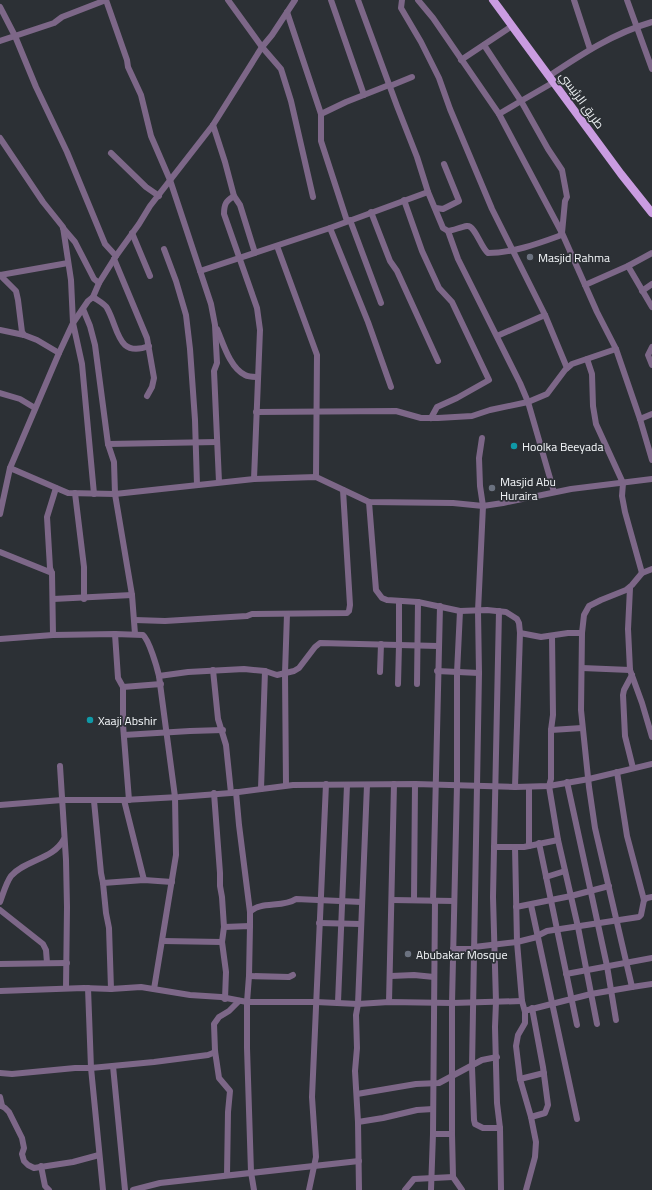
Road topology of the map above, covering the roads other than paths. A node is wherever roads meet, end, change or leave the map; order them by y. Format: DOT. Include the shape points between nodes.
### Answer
graph roads {
  1 [pos="106,0"];
  2 [pos="228,0"];
  3 [pos="295,0"];
  4 [pos="331,0"];
  5 [pos="358,0"];
  6 [pos="402,0"];
  7 [pos="418,0"];
  8 [pos="493,0"];
  9 [pos="574,0"];
  10 [pos="627,0"];
  11 [pos="0,7"];
  12 [pos="287,12"];
  13 [pos="652,22"];
  14 [pos="512,26"];
  15 [pos="636,26"];
  16 [pos="15,36"];
  17 [pos="0,41"];
  18 [pos="484,45"];
  19 [pos="262,47"];
  20 [pos="590,48"];
  21 [pos="461,60"];
  22 [pos="652,70"];
  23 [pos="412,77"];
  24 [pos="552,79"];
  25 [pos="390,86"];
  26 [pos="364,95"];
  27 [pos="521,101"];
  28 [pos="321,114"];
  29 [pos="499,114"];
  30 [pos="213,125"];
  31 [pos="0,138"];
  32 [pos="111,153"];
  33 [pos="444,164"];
  34 [pos="170,180"];
  35 [pos="428,192"];
  36 [pos="159,196"];
  37 [pos="234,196"];
  38 [pos="313,197"];
  39 [pos="404,200"];
  40 [pos="436,208"];
  41 [pos="371,212"];
  42 [pos="652,213"];
  43 [pos="348,221"];
  44 [pos="63,227"];
  45 [pos="330,228"];
  46 [pos="448,231"];
  47 [pos="132,233"];
  48 [pos="562,233"];
  49 [pos="277,246"];
  50 [pos="164,249"];
  51 [pos="512,249"];
  52 [pos="255,253"];
  53 [pos="652,253"];
  54 [pos="115,258"];
  55 [pos="239,258"];
  56 [pos="68,263"];
  57 [pos="628,266"];
  58 [pos="200,271"];
  59 [pos="0,275"];
  60 [pos="150,276"];
  61 [pos="99,283"];
  62 [pos="585,284"];
  63 [pos="652,284"];
  64 [pos="642,291"];
  65 [pos="93,297"];
  66 [pos="381,303"];
  67 [pos="652,306"];
  68 [pos="83,309"];
  69 [pos="545,315"];
  70 [pos="73,323"];
  71 [pos="215,326"];
  72 [pos="0,330"];
  73 [pos="24,335"];
  74 [pos="497,336"];
  75 [pos="149,346"];
  76 [pos="652,347"];
  77 [pos="616,349"];
  78 [pos="59,353"];
  79 [pos="587,359"];
  80 [pos="438,361"];
  81 [pos="652,365"];
  82 [pos="567,368"];
  83 [pos="258,377"];
  84 [pos="391,387"];
  85 [pos="0,393"];
  86 [pos="147,396"];
  87 [pos="528,402"];
  88 [pos="35,408"];
  89 [pos="256,412"];
  90 [pos="316,412"];
  91 [pos="652,414"];
  92 [pos="431,418"];
  93 [pos="640,418"];
  94 [pos="482,438"];
  95 [pos="218,442"];
  96 [pos="196,443"];
  97 [pos="108,444"];
  98 [pos="652,460"];
  99 [pos="10,468"];
  100 [pos="316,477"];
  101 [pos="254,479"];
  102 [pos="652,479"];
  103 [pos="219,482"];
  104 [pos="622,483"];
  105 [pos="197,485"];
  106 [pos="56,488"];
  107 [pos="343,490"];
  108 [pos="554,492"];
  109 [pos="75,493"];
  110 [pos="94,494"];
  111 [pos="115,494"];
  112 [pos="369,502"];
  113 [pos="483,506"];
  114 [pos="0,514"];
  115 [pos="0,552"];
  116 [pos="652,569"];
  117 [pos="52,573"];
  118 [pos="642,573"];
  119 [pos="630,588"];
  120 [pos="132,595"];
  121 [pos="52,599"];
  122 [pos="84,599"];
  123 [pos="399,601"];
  124 [pos="418,602"];
  125 [pos="440,606"];
  126 [pos="460,611"];
  127 [pos="478,611"];
  128 [pos="499,611"];
  129 [pos="287,614"];
  130 [pos="135,620"];
  131 [pos="520,633"];
  132 [pos="582,633"];
  133 [pos="115,634"];
  134 [pos="136,634"];
  135 [pos="53,635"];
  136 [pos="552,636"];
  137 [pos="0,639"];
  138 [pos="381,644"];
  139 [pos="400,645"];
  140 [pos="417,645"];
  141 [pos="438,646"];
  142 [pos="582,668"];
  143 [pos="213,670"];
  144 [pos="264,671"];
  145 [pos="437,671"];
  146 [pos="380,672"];
  147 [pos="457,672"];
  148 [pos="479,672"];
  149 [pos="284,673"];
  150 [pos="631,673"];
  151 [pos="160,676"];
  152 [pos="161,684"];
  153 [pos="398,684"];
  154 [pos="417,684"];
  155 [pos="123,687"];
  156 [pos="582,728"];
  157 [pos="223,730"];
  158 [pos="551,730"];
  159 [pos="167,732"];
  160 [pos="124,735"];
  161 [pos="652,736"];
  162 [pos="652,764"];
  163 [pos="60,766"];
  164 [pos="633,768"];
  165 [pos="617,772"];
  166 [pos="589,779"];
  167 [pos="567,782"];
  168 [pos="326,784"];
  169 [pos="367,784"];
  170 [pos="394,784"];
  171 [pos="415,784"];
  172 [pos="436,784"];
  173 [pos="347,785"];
  174 [pos="457,785"];
  175 [pos="476,785"];
  176 [pos="286,786"];
  177 [pos="496,786"];
  178 [pos="515,786"];
  179 [pos="550,786"];
  180 [pos="529,787"];
  181 [pos="261,790"];
  182 [pos="234,792"];
  183 [pos="214,793"];
  184 [pos="175,797"];
  185 [pos="62,800"];
  186 [pos="126,800"];
  187 [pos="94,801"];
  188 [pos="0,804"];
  189 [pos="64,838"];
  190 [pos="558,840"];
  191 [pos="539,843"];
  192 [pos="529,846"];
  193 [pos="494,847"];
  194 [pos="515,847"];
  195 [pos="565,871"];
  196 [pos="546,877"];
  197 [pos="144,880"];
  198 [pos="172,882"];
  199 [pos="104,883"];
  200 [pos="609,886"];
  201 [pos="590,891"];
  202 [pos="571,896"];
  203 [pos="652,897"];
  204 [pos="392,900"];
  205 [pos="414,900"];
  206 [pos="644,900"];
  207 [pos="321,901"];
  208 [pos="434,901"];
  209 [pos="454,901"];
  210 [pos="551,901"];
  211 [pos="0,902"];
  212 [pos="342,902"];
  213 [pos="362,902"];
  214 [pos="531,905"];
  215 [pos="516,907"];
  216 [pos="0,910"];
  217 [pos="250,912"];
  218 [pos="616,921"];
  219 [pos="319,923"];
  220 [pos="341,924"];
  221 [pos="361,924"];
  222 [pos="597,924"];
  223 [pos="224,926"];
  224 [pos="250,926"];
  225 [pos="578,927"];
  226 [pos="557,930"];
  227 [pos="537,937"];
  228 [pos="163,941"];
  229 [pos="222,942"];
  230 [pos="517,942"];
  231 [pos="494,945"];
  232 [pos="473,948"];
  233 [pos="453,949"];
  234 [pos="652,958"];
  235 [pos="626,962"];
  236 [pos="47,963"];
  237 [pos="67,963"];
  238 [pos="0,964"];
  239 [pos="607,966"];
  240 [pos="586,970"];
  241 [pos="566,974"];
  242 [pos="293,975"];
  243 [pos="249,976"];
  244 [pos="391,976"];
  245 [pos="434,978"];
  246 [pos="652,984"];
  247 [pos="632,987"];
  248 [pos="66,988"];
  249 [pos="88,988"];
  250 [pos="111,989"];
  251 [pos="154,989"];
  252 [pos="612,990"];
  253 [pos="0,991"];
  254 [pos="591,994"];
  255 [pos="224,999"];
  256 [pos="571,1000"];
  257 [pos="239,1001"];
  258 [pos="522,1001"];
  259 [pos="247,1002"];
  260 [pos="316,1002"];
  261 [pos="338,1002"];
  262 [pos="389,1002"];
  263 [pos="433,1002"];
  264 [pos="474,1002"];
  265 [pos="496,1002"];
  266 [pos="452,1003"];
  267 [pos="358,1004"];
  268 [pos="552,1004"];
  269 [pos="532,1008"];
  270 [pos="525,1012"];
  271 [pos="616,1020"];
  272 [pos="597,1024"];
  273 [pos="576,1025"];
  274 [pos="215,1051"];
  275 [pos="497,1057"];
  276 [pos="113,1066"];
  277 [pos="472,1067"];
  278 [pos="91,1068"];
  279 [pos="0,1073"];
  280 [pos="544,1073"];
  281 [pos="453,1074"];
  282 [pos="520,1079"];
  283 [pos="432,1083"];
  284 [pos="357,1094"];
  285 [pos="0,1097"];
  286 [pos="1,1106"];
  287 [pos="433,1109"];
  288 [pos="531,1117"];
  289 [pos="577,1119"];
  290 [pos="358,1122"];
  291 [pos="500,1128"];
  292 [pos="433,1134"];
  293 [pos="452,1134"];
  294 [pos="100,1155"];
  295 [pos="358,1161"];
  296 [pos="41,1166"];
  297 [pos="313,1166"];
  298 [pos="251,1172"];
  299 [pos="227,1175"];
  300 [pos="431,1177"];
  301 [pos="453,1177"];
  302 [pos="49,1190"];
  303 [pos="103,1190"];
  304 [pos="125,1190"];
  305 [pos="133,1190"];
  306 [pos="254,1190"];
  307 [pos="309,1190"];
  308 [pos="359,1190"];
  309 [pos="406,1190"];
  310 [pos="431,1190"];
  311 [pos="462,1190"];
  312 [pos="501,1190"];
  313 [pos="526,1190"];
  1 -- 16 [label="street" via="62,17 54,23"];
  1 -- 34 [label="street" via="128,67 141,95 151,136"];
  2 -- 19 [label="street"];
  3 -- 12 [label="street"];
  4 -- 26 [label="street"];
  5 -- 25 [label="street"];
  6 -- 51 [label="street" via="401,8 439,78 492,209"];
  7 -- 21 [label="street"];
  8 -- 14 [label="main road, طريق الرئيسي"];
  9 -- 20 [label="street"];
  10 -- 15 [label="street"];
  11 -- 16 [label="street"];
  12 -- 19 [label="street"];
  12 -- 28 [label="street"];
  13 -- 15 [label="street"];
  14 -- 18 [label="street"];
  14 -- 24 [label="main road, طريق الرئيسي"];
  15 -- 20 [label="street"];
  15 -- 22 [label="street"];
  16 -- 17 [label="street"];
  16 -- 54 [label="street" via="105,244"];
  18 -- 21 [label="street"];
  18 -- 27 [label="street"];
  19 -- 30 [label="street"];
  19 -- 38 [label="street" via="281,69"];
  20 -- 24 [label="street"];
  21 -- 29 [label="street"];
  23 -- 25 [label="street"];
  24 -- 27 [label="street"];
  24 -- 42 [label="main road, طريق الرئيسي"];
  25 -- 26 [label="street"];
  25 -- 35 [label="street"];
  26 -- 28 [label="street"];
  27 -- 29 [label="street"];
  27 -- 48 [label="street" via="562,170 567,197"];
  28 -- 43 [label="street" via="321,141"];
  29 -- 48 [label="street"];
  30 -- 34 [label="street"];
  30 -- 37 [label="street"];
  31 -- 44 [label="street"];
  32 -- 36 [label="street"];
  33 -- 40 [label="street" via="459,201 443,209"];
  34 -- 36 [label="street"];
  34 -- 58 [label="street"];
  35 -- 39 [label="street"];
  35 -- 40 [label="street"];
  36 -- 47 [label="street"];
  37 -- 52 [label="street" via="240,205"];
  37 -- 55 [label="street" via="225,203 224,214"];
  39 -- 41 [label="street"];
  39 -- 92 [label="street" via="422,251 439,288 452,302 489,380 437,407"];
  40 -- 46 [label="street" via="443,228"];
  41 -- 43 [label="street"];
  41 -- 80 [label="street" via="390,261"];
  43 -- 45 [label="street"];
  43 -- 66 [label="street"];
  44 -- 56 [label="street"];
  44 -- 61 [label="street" via="75,242 94,279"];
  45 -- 49 [label="street"];
  45 -- 84 [label="street"];
  46 -- 51 [label="street" via="470,227 474,230 483,250 488,253"];
  46 -- 74 [label="street" via="458,258"];
  47 -- 54 [label="street"];
  47 -- 60 [label="street"];
  48 -- 51 [label="street"];
  48 -- 62 [label="street"];
  49 -- 52 [label="street"];
  49 -- 90 [label="street" via="317,355"];
  50 -- 96 [label="street" via="186,315"];
  51 -- 69 [label="street"];
  52 -- 55 [label="street"];
  53 -- 57 [label="street"];
  54 -- 61 [label="street"];
  54 -- 75 [label="street"];
  55 -- 58 [label="street"];
  55 -- 83 [label="street" via="257,308 260,330"];
  56 -- 59 [label="street"];
  56 -- 70 [label="street"];
  57 -- 62 [label="street"];
  57 -- 64 [label="street"];
  58 -- 71 [label="street"];
  59 -- 73 [label="street" via="16,291"];
  61 -- 65 [label="street"];
  62 -- 77 [label="street"];
  63 -- 64 [label="street"];
  64 -- 67 [label="street"];
  65 -- 68 [label="street"];
  65 -- 75 [label="street" via="107,307 123,343 131,349 139,350"];
  68 -- 70 [label="street"];
  68 -- 97 [label="street" via="95,345"];
  69 -- 74 [label="street"];
  69 -- 82 [label="street"];
  70 -- 78 [label="street"];
  70 -- 110 [label="street" via="82,364"];
  71 -- 83 [label="street" via="228,355 240,372"];
  71 -- 95 [label="street" via="217,363 214,371"];
  72 -- 73 [label="street"];
  73 -- 78 [label="street"];
  74 -- 87 [label="street"];
  75 -- 86 [label="street" via="154,378"];
  76 -- 81 [label="street" via="648,355"];
  77 -- 79 [label="street"];
  77 -- 93 [label="street"];
  78 -- 88 [label="street"];
  79 -- 82 [label="street"];
  79 -- 104 [label="street" via="593,384 596,424"];
  82 -- 87 [label="street" via="547,394"];
  83 -- 89 [label="street"];
  85 -- 88 [label="street" via="20,399"];
  87 -- 92 [label="street" via="472,416"];
  87 -- 108 [label="street"];
  88 -- 99 [label="street"];
  89 -- 90 [label="street"];
  89 -- 101 [label="street"];
  90 -- 92 [label="street" via="396,411"];
  90 -- 100 [label="street"];
  91 -- 93 [label="street"];
  93 -- 98 [label="street"];
  94 -- 113 [label="street" via="479,458"];
  95 -- 96 [label="street"];
  95 -- 103 [label="street"];
  96 -- 97 [label="street"];
  96 -- 105 [label="street"];
  97 -- 111 [label="street" via="114,462"];
  99 -- 106 [label="street"];
  99 -- 114 [label="street"];
  100 -- 101 [label="street"];
  100 -- 107 [label="street"];
  101 -- 103 [label="street"];
  102 -- 104 [label="street"];
  103 -- 105 [label="street"];
  104 -- 108 [label="street"];
  104 -- 118 [label="street" via="625,512"];
  105 -- 111 [label="street"];
  106 -- 109 [label="street"];
  106 -- 117 [label="street" via="47,517"];
  107 -- 112 [label="street"];
  107 -- 129 [label="street" via="350,611"];
  108 -- 113 [label="street"];
  109 -- 110 [label="street"];
  109 -- 122 [label="street" via="84,567"];
  110 -- 111 [label="street"];
  111 -- 120 [label="street"];
  112 -- 113 [label="street"];
  112 -- 123 [label="street" via="376,590 382,598"];
  113 -- 127 [label="street"];
  115 -- 117 [label="street"];
  116 -- 118 [label="street"];
  117 -- 121 [label="street"];
  118 -- 119 [label="street"];
  119 -- 132 [label="street" via="589,606 584,615"];
  119 -- 150 [label="street" via="628,629"];
  120 -- 122 [label="street"];
  120 -- 130 [label="street"];
  121 -- 122 [label="street"];
  121 -- 135 [label="street"];
  123 -- 124 [label="street"];
  123 -- 139 [label="street"];
  124 -- 125 [label="street"];
  124 -- 140 [label="street"];
  125 -- 126 [label="street"];
  125 -- 141 [label="street"];
  126 -- 127 [label="street"];
  126 -- 147 [label="street"];
  127 -- 128 [label="street"];
  127 -- 148 [label="street"];
  128 -- 131 [label="street" via="517,619"];
  128 -- 177 [label="street"];
  129 -- 130 [label="street" via="252,614 165,621"];
  129 -- 149 [label="street"];
  130 -- 134 [label="street"];
  131 -- 136 [label="street" via="541,637"];
  131 -- 178 [label="street"];
  132 -- 136 [label="street"];
  132 -- 142 [label="street"];
  133 -- 134 [label="street"];
  133 -- 135 [label="street"];
  133 -- 155 [label="street" via="118,678"];
  134 -- 151 [label="street" via="145,637"];
  135 -- 137 [label="street"];
  136 -- 158 [label="street"];
  138 -- 139 [label="street"];
  138 -- 146 [label="street"];
  138 -- 149 [label="street" via="320,644 299,668"];
  139 -- 140 [label="street"];
  139 -- 153 [label="street"];
  140 -- 141 [label="street"];
  140 -- 154 [label="street"];
  141 -- 145 [label="street"];
  142 -- 150 [label="street"];
  142 -- 156 [label="street"];
  143 -- 144 [label="street"];
  143 -- 151 [label="street"];
  143 -- 157 [label="street" via="218,719"];
  144 -- 149 [label="street" via="275,675"];
  144 -- 181 [label="street"];
  145 -- 147 [label="street"];
  145 -- 172 [label="street"];
  147 -- 148 [label="street"];
  147 -- 174 [label="street"];
  148 -- 175 [label="street"];
  149 -- 176 [label="street"];
  150 -- 161 [label="street"];
  150 -- 164 [label="street" via="623,695 625,736"];
  151 -- 152 [label="street"];
  152 -- 155 [label="street"];
  152 -- 159 [label="street"];
  155 -- 160 [label="street"];
  156 -- 158 [label="street"];
  156 -- 166 [label="street"];
  157 -- 159 [label="street"];
  157 -- 182 [label="street"];
  158 -- 179 [label="street"];
  159 -- 160 [label="street"];
  159 -- 184 [label="street"];
  160 -- 186 [label="street"];
  162 -- 164 [label="street"];
  163 -- 185 [label="street"];
  164 -- 165 [label="street"];
  165 -- 166 [label="street"];
  165 -- 206 [label="street" via="627,836"];
  166 -- 167 [label="street"];
  166 -- 200 [label="street" via="595,828"];
  167 -- 179 [label="street"];
  167 -- 201 [label="street"];
  168 -- 173 [label="street"];
  168 -- 176 [label="street"];
  168 -- 207 [label="street"];
  169 -- 170 [label="street"];
  169 -- 173 [label="street"];
  169 -- 213 [label="street"];
  170 -- 171 [label="street"];
  170 -- 204 [label="street"];
  171 -- 172 [label="street"];
  171 -- 205 [label="street"];
  172 -- 174 [label="street"];
  172 -- 208 [label="street"];
  173 -- 212 [label="street"];
  174 -- 175 [label="street"];
  174 -- 209 [label="street"];
  175 -- 177 [label="street"];
  175 -- 232 [label="street"];
  176 -- 181 [label="street"];
  177 -- 178 [label="street"];
  177 -- 193 [label="street"];
  178 -- 180 [label="street"];
  179 -- 180 [label="street"];
  179 -- 190 [label="street"];
  180 -- 192 [label="street"];
  181 -- 182 [label="street"];
  182 -- 183 [label="street"];
  182 -- 217 [label="street"];
  183 -- 184 [label="street"];
  183 -- 223 [label="street"];
  184 -- 186 [label="street"];
  184 -- 198 [label="street" via="176,856"];
  185 -- 187 [label="street"];
  185 -- 188 [label="street"];
  185 -- 189 [label="street"];
  186 -- 187 [label="street"];
  186 -- 197 [label="street"];
  187 -- 199 [label="street"];
  189 -- 211 [label="street" via="52,853 26,865 12,875"];
  189 -- 237 [label="street"];
  190 -- 191 [label="street"];
  190 -- 195 [label="street"];
  191 -- 192 [label="street"];
  191 -- 196 [label="street"];
  192 -- 194 [label="street"];
  193 -- 194 [label="street"];
  193 -- 231 [label="street"];
  194 -- 215 [label="street"];
  195 -- 196 [label="street"];
  195 -- 202 [label="street"];
  196 -- 210 [label="street"];
  197 -- 198 [label="street"];
  197 -- 199 [label="street"];
  198 -- 228 [label="street"];
  199 -- 250 [label="street" via="109,928"];
  200 -- 201 [label="street"];
  200 -- 218 [label="street"];
  201 -- 202 [label="street"];
  201 -- 222 [label="street"];
  202 -- 210 [label="street"];
  202 -- 225 [label="street"];
  203 -- 206 [label="street"];
  204 -- 205 [label="street"];
  204 -- 244 [label="street"];
  205 -- 208 [label="street"];
  206 -- 218 [label="street" via="639,917"];
  207 -- 212 [label="street"];
  207 -- 217 [label="street" via="296,899 288,903 256,907"];
  207 -- 219 [label="street"];
  208 -- 209 [label="street"];
  208 -- 245 [label="street"];
  209 -- 233 [label="street"];
  210 -- 214 [label="street"];
  210 -- 226 [label="street"];
  212 -- 213 [label="street"];
  212 -- 220 [label="street"];
  213 -- 221 [label="street"];
  214 -- 215 [label="street"];
  214 -- 227 [label="street"];
  215 -- 230 [label="street"];
  216 -- 236 [label="street" via="43,944"];
  217 -- 224 [label="street"];
  218 -- 222 [label="street"];
  218 -- 235 [label="street"];
  219 -- 220 [label="street"];
  219 -- 260 [label="street"];
  220 -- 221 [label="street"];
  220 -- 261 [label="street"];
  221 -- 267 [label="street"];
  222 -- 225 [label="street"];
  222 -- 239 [label="street"];
  223 -- 224 [label="street"];
  223 -- 229 [label="street"];
  224 -- 243 [label="street"];
  225 -- 226 [label="street"];
  225 -- 240 [label="street"];
  226 -- 227 [label="street" via="547,931"];
  226 -- 241 [label="street"];
  227 -- 230 [label="street"];
  227 -- 268 [label="street"];
  228 -- 229 [label="street"];
  228 -- 251 [label="street"];
  229 -- 255 [label="street" via="226,972"];
  230 -- 231 [label="street"];
  230 -- 258 [label="street"];
  231 -- 232 [label="street"];
  231 -- 265 [label="street"];
  232 -- 233 [label="street"];
  232 -- 264 [label="street"];
  233 -- 266 [label="street"];
  234 -- 235 [label="street"];
  235 -- 239 [label="street"];
  235 -- 247 [label="street"];
  236 -- 237 [label="street"];
  236 -- 238 [label="street"];
  237 -- 248 [label="street"];
  239 -- 240 [label="street"];
  239 -- 252 [label="street"];
  240 -- 241 [label="street"];
  240 -- 254 [label="street"];
  241 -- 256 [label="street"];
  242 -- 243 [label="street" via="289,978"];
  243 -- 259 [label="street"];
  244 -- 245 [label="street"];
  244 -- 262 [label="street"];
  245 -- 263 [label="street"];
  246 -- 247 [label="street"];
  247 -- 252 [label="street"];
  248 -- 249 [label="street"];
  248 -- 253 [label="street"];
  249 -- 250 [label="street"];
  249 -- 278 [label="street"];
  250 -- 251 [label="street"];
  251 -- 255 [label="street"];
  252 -- 254 [label="street"];
  252 -- 271 [label="street"];
  254 -- 256 [label="street"];
  254 -- 272 [label="street"];
  255 -- 257 [label="street"];
  256 -- 268 [label="street"];
  256 -- 273 [label="street"];
  257 -- 259 [label="street"];
  257 -- 274 [label="street" via="215,1021"];
  258 -- 265 [label="street"];
  258 -- 270 [label="street"];
  259 -- 260 [label="street"];
  259 -- 298 [label="street"];
  260 -- 261 [label="street"];
  260 -- 297 [label="street" via="312,1097 316,1156"];
  261 -- 267 [label="street"];
  262 -- 263 [label="street"];
  262 -- 267 [label="street"];
  263 -- 266 [label="street"];
  263 -- 283 [label="street"];
  264 -- 265 [label="street"];
  264 -- 266 [label="street"];
  264 -- 277 [label="street"];
  265 -- 275 [label="street"];
  266 -- 281 [label="street"];
  267 -- 284 [label="street" via="355,1066"];
  268 -- 269 [label="street"];
  268 -- 289 [label="street"];
  269 -- 270 [label="street"];
  269 -- 280 [label="street"];
  270 -- 282 [label="street" via="525,1022 517,1041"];
  274 -- 276 [label="street" via="208,1055"];
  274 -- 299 [label="street" via="219,1078 230,1091"];
  275 -- 277 [label="street" via="482,1060"];
  275 -- 291 [label="street"];
  276 -- 278 [label="street"];
  276 -- 304 [label="street"];
  277 -- 281 [label="street"];
  277 -- 291 [label="street" via="475,1124 483,1128"];
  278 -- 279 [label="street"];
  278 -- 294 [label="street"];
  280 -- 282 [label="street"];
  280 -- 288 [label="street" via="548,1108 545,1113"];
  281 -- 283 [label="street" via="443,1081"];
  281 -- 293 [label="street"];
  282 -- 288 [label="street"];
  283 -- 284 [label="street"];
  283 -- 287 [label="street"];
  284 -- 290 [label="street"];
  285 -- 286 [label="street"];
  286 -- 296 [label="street" via="9,1112 22,1138 24,1161 34,1168"];
  287 -- 290 [label="street"];
  287 -- 292 [label="street"];
  288 -- 313 [label="street" via="536,1142 535,1157"];
  290 -- 295 [label="street"];
  291 -- 312 [label="street"];
  292 -- 293 [label="street"];
  292 -- 300 [label="street"];
  293 -- 301 [label="street"];
  294 -- 296 [label="street"];
  294 -- 303 [label="street"];
  295 -- 297 [label="street"];
  295 -- 308 [label="street"];
  296 -- 302 [label="street" via="45,1186"];
  297 -- 298 [label="street"];
  297 -- 307 [label="street"];
  298 -- 299 [label="street"];
  298 -- 306 [label="street"];
  299 -- 305 [label="street" via="160,1183"];
  300 -- 301 [label="street"];
  300 -- 309 [label="street" via="414,1179"];
  300 -- 310 [label="street"];
  301 -- 311 [label="street"];
}
